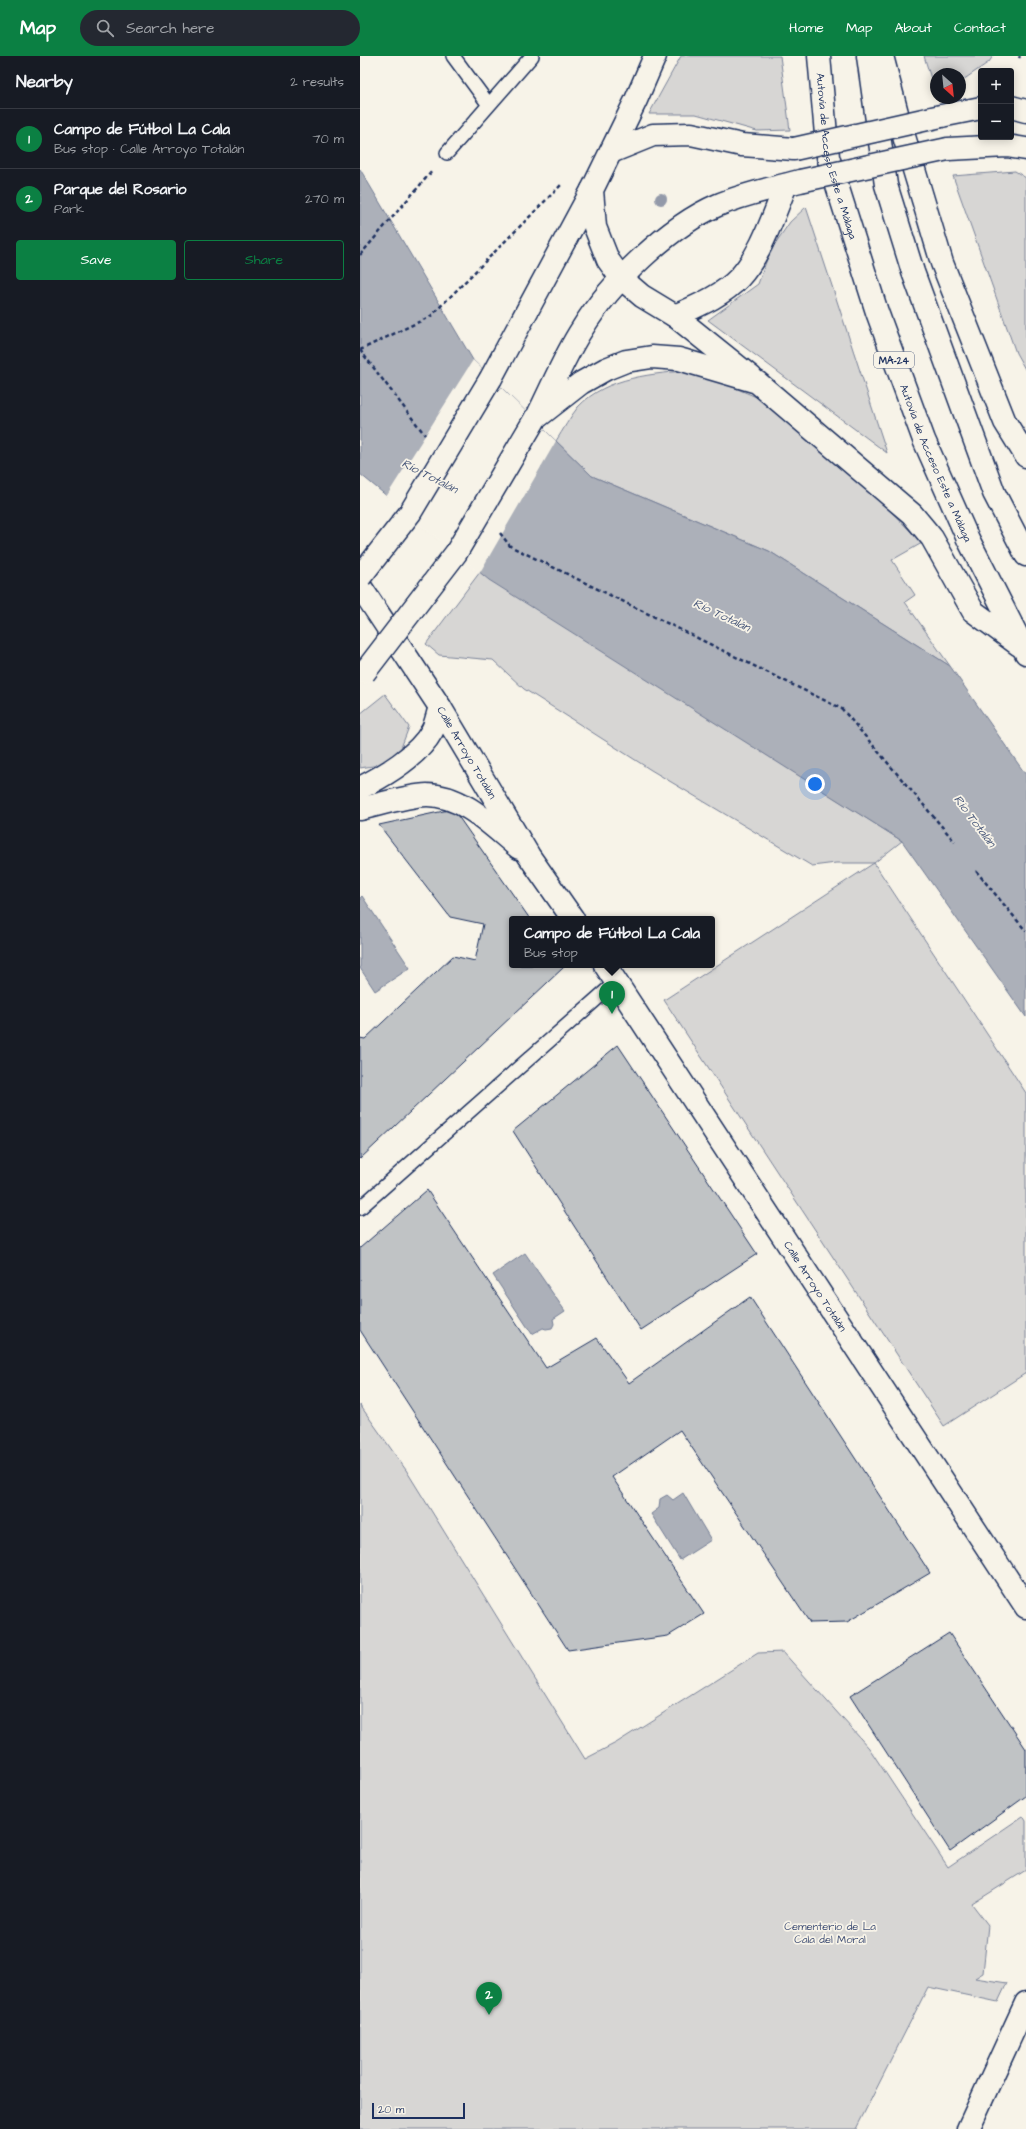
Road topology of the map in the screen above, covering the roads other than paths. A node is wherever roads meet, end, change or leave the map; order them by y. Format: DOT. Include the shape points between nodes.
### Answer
graph roads {
  1 [pos="453,56"];
  2 [pos="532,56"];
  3 [pos="655,56"];
  4 [pos="819,56"];
  5 [pos="868,56"];
  6 [pos="882,56"];
  7 [pos="489,105"];
  8 [pos="1014,108"];
  9 [pos="978,109"];
  10 [pos="1026,111"];
  11 [pos="1026,149"];
  12 [pos="611,152"];
  13 [pos="447,153"];
  14 [pos="793,183"];
  15 [pos="592,190"];
  16 [pos="621,278"];
  17 [pos="675,316"];
  18 [pos="757,382"];
  19 [pos="535,419"];
  20 [pos="1026,456"];
  21 [pos="1026,555"];
  22 [pos="360,577"];
  23 [pos="360,586"];
  24 [pos="1024,651"];
  25 [pos="362,674"];
  26 [pos="440,707"];
  27 [pos="360,788"];
  28 [pos="360,809"];
  29 [pos="529,856"];
  30 [pos="571,916"];
  31 [pos="611,973"];
  32 [pos="360,1208"];
  33 [pos="1026,1607"];
  34 [pos="1026,2003"];
  35 [pos="968,2129"];
  1 -- 7 [label="lane"];
  2 -- 7 [label="lane"];
  3 -- 12 [label="main road"];
  4 -- 24 [label="main road, Autovía de Acceso Este a Málaga / MA-24" via="828,157 877,312 924,440 968,540"];
  5 -- 21 [label="main road" via="886,185 913,272 994,493"];
  6 -- 20 [label="main road" via="942,263 1004,422"];
  7 -- 13 [label="lane"];
  8 -- 10 [label="main road"];
  9 -- 12 [label="main road, bridge" via="794,149 742,145 691,134 654,135"];
  11 -- 14 [label="main road, bridge" via="1007,146 948,149"];
  12 -- 15 [label="main road"];
  14 -- 16 [label="main road" via="718,206 686,223"];
  14 -- 17 [label="main road" via="738,279 722,292"];
  15 -- 16 [label="main road" via="592,209 600,242 608,260"];
  15 -- 22 [label="main road, bridge" via="491,378 410,514"];
  16 -- 17 [label="main road" via="642,296"];
  16 -- 19 [label="main road" via="582,328"];
  17 -- 18 [label="main road"];
  18 -- 19 [label="main road" via="679,359 652,357 626,361 581,383"];
  18 -- 24 [label="main road" via="912,514 932,538 974,611"];
  19 -- 25 [label="main road, bridge" via="456,553"];
  23 -- 26 [label="main road, Calle Arroyo Totalán"];
  26 -- 27 [label="main road" via="432,731 410,756 381,778"];
  26 -- 29 [label="main road, Calle Arroyo Totalán"];
  28 -- 29 [label="main road" via="426,795 454,800"];
  29 -- 30 [label="main road, Calle Arroyo Totalán"];
  31 -- 32 [label="lane"];
  31 -- 33 [label="main road, Calle Arroyo Totalán"];
  34 -- 35 [label="main road"];
}
